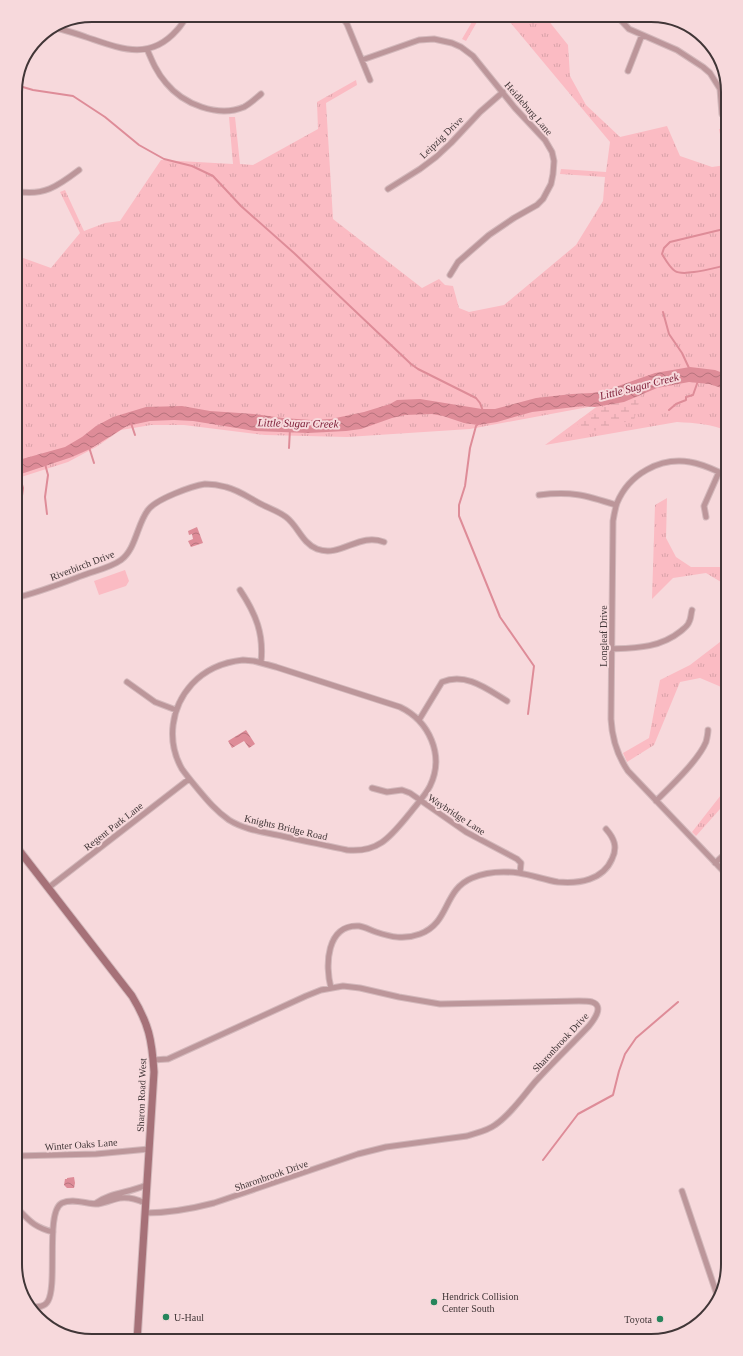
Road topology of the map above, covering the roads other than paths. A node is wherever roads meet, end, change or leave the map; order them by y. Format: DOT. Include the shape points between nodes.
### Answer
graph roads {
  1 [pos="183,22"];
  2 [pos="346,22"];
  3 [pos="622,22"];
  4 [pos="61,29"];
  5 [pos="642,35"];
  6 [pos="147,48"];
  7 [pos="362,60"];
  8 [pos="628,72"];
  9 [pos="370,80"];
  10 [pos="503,92"];
  11 [pos="261,94"];
  12 [pos="721,102"];
  13 [pos="79,170"];
  14 [pos="388,189"];
  15 [pos="22,192"];
  16 [pos="450,275"];
  17 [pos="719,472"];
  18 [pos="539,495"];
  19 [pos="616,505"];
  20 [pos="706,517"];
  21 [pos="384,542"];
  22 [pos="240,590"];
  23 [pos="22,596"];
  24 [pos="692,610"];
  25 [pos="612,649"];
  26 [pos="261,662"];
  27 [pos="127,682"];
  28 [pos="507,701"];
  29 [pos="176,710"];
  30 [pos="419,720"];
  31 [pos="708,730"];
  32 [pos="189,779"];
  33 [pos="372,788"];
  34 [pos="420,800"];
  35 [pos="656,801"];
  36 [pos="606,828"];
  37 [pos="22,854"];
  38 [pos="721,857"];
  39 [pos="715,863"];
  40 [pos="721,869"];
  41 [pos="520,873"];
  42 [pos="48,888"];
  43 [pos="331,988"];
  44 [pos="153,1060"];
  45 [pos="149,1148"];
  46 [pos="22,1156"];
  47 [pos="146,1185"];
  48 [pos="682,1191"];
  49 [pos="122,1195"];
  50 [pos="145,1203"];
  51 [pos="22,1213"];
  52 [pos="145,1213"];
  53 [pos="53,1232"];
  54 [pos="716,1291"];
  55 [pos="37,1307"];
  56 [pos="137,1334"];
  1 -- 6 [label="street" via="164,42"];
  2 -- 7 [label="street"];
  3 -- 5 [label="street" via="629,29"];
  4 -- 6 [label="street" via="121,49"];
  5 -- 8 [label="street"];
  5 -- 12 [label="street" via="677,50 703,67 720,89"];
  6 -- 11 [label="street" via="156,69 166,83 181,97 201,107 238,109"];
  7 -- 9 [label="street"];
  7 -- 10 [label="street, Heidleburg Lane" via="419,40 452,42 469,53"];
  10 -- 14 [label="street, Leipzig Drive" via="436,157"];
  10 -- 16 [label="street, Heidleburg Lane" via="549,146 554,161 551,184 537,205 489,235 458,262"];
  13 -- 15 [label="street" via="52,189"];
  17 -- 19 [label="street, Longleaf Drive" via="690,462 658,464 648,468 633,480 622,492"];
  17 -- 20 [label="street" via="704,506"];
  18 -- 19 [label="street" via="582,494"];
  19 -- 25 [label="street, Longleaf Drive" via="612,527"];
  21 -- 23 [label="street, Riverbirch Drive" via="368,539 334,550 321,550 302,538 292,523 281,514 232,489 213,484 201,485 153,504 125,556 115,564"];
  22 -- 26 [label="street" via="258,626"];
  24 -- 25 [label="street" via="690,622 664,642 641,648"];
  25 -- 35 [label="street, Longleaf Drive" via="611,719 614,744 623,764"];
  26 -- 29 [label="street, Knights Bridge Road" via="233,661 208,671 186,690"];
  26 -- 30 [label="street, Knights Bridge Road" via="400,707"];
  27 -- 29 [label="street" via="152,700"];
  28 -- 30 [label="street" via="468,679 448,679 442,682"];
  29 -- 32 [label="street, Knights Bridge Road" via="173,721 174,744"];
  30 -- 34 [label="street, Knights Bridge Road" via="428,732 436,757 434,777"];
  31 -- 35 [label="street" via="706,743 694,760"];
  32 -- 34 [label="street, Knights Bridge Road" via="212,806 240,826 347,850 365,850 382,843"];
  32 -- 42 [label="street, Regent Park Lane"];
  33 -- 34 [label="street, Waybridge Lane" via="387,792 402,790"];
  34 -- 41 [label="street, Waybridge Lane" via="466,832 517,859 521,863"];
  35 -- 39 [label="street, Longleaf Drive"];
  36 -- 41 [label="street" via="612,837 615,850 609,865 594,878 577,882 558,882"];
  37 -- 42 [label="main road, Sharon Road West"];
  38 -- 39 [label="street"];
  39 -- 40 [label="street, Longleaf Drive"];
  41 -- 43 [label="street" via="489,873 467,880 453,894 438,922 432,928 412,937 394,937 359,926 343,931 335,938 329,953 327,970"];
  42 -- 44 [label="main road, Sharon Road West" via="132,996 143,1016 150,1037"];
  43 -- 44 [label="street, Sharonbrook Drive" via="306,996 168,1059"];
  43 -- 52 [label="street, Sharonbrook Drive" via="354,987 440,1004 592,1002 597,1006 598,1013 589,1026 497,1124 481,1132 374,1149 214,1203 181,1211"];
  44 -- 45 [label="main road, Sharon Road West"];
  45 -- 46 [label="street, Winter Oaks Lane" via="96,1154"];
  45 -- 47 [label="main road, Sharon Road West"];
  47 -- 49 [label="street"];
  47 -- 50 [label="main road, Sharon Road West"];
  48 -- 54 [label="street"];
  49 -- 50 [label="street"];
  49 -- 53 [label="street" via="102,1204 71,1201 60,1204 55,1211"];
  50 -- 52 [label="main road, Sharon Road West"];
  51 -- 53 [label="street" via="41,1229"];
  52 -- 56 [label="main road, Sharon Road West"];
  53 -- 55 [label="street" via="48,1301 44,1306"];
}
